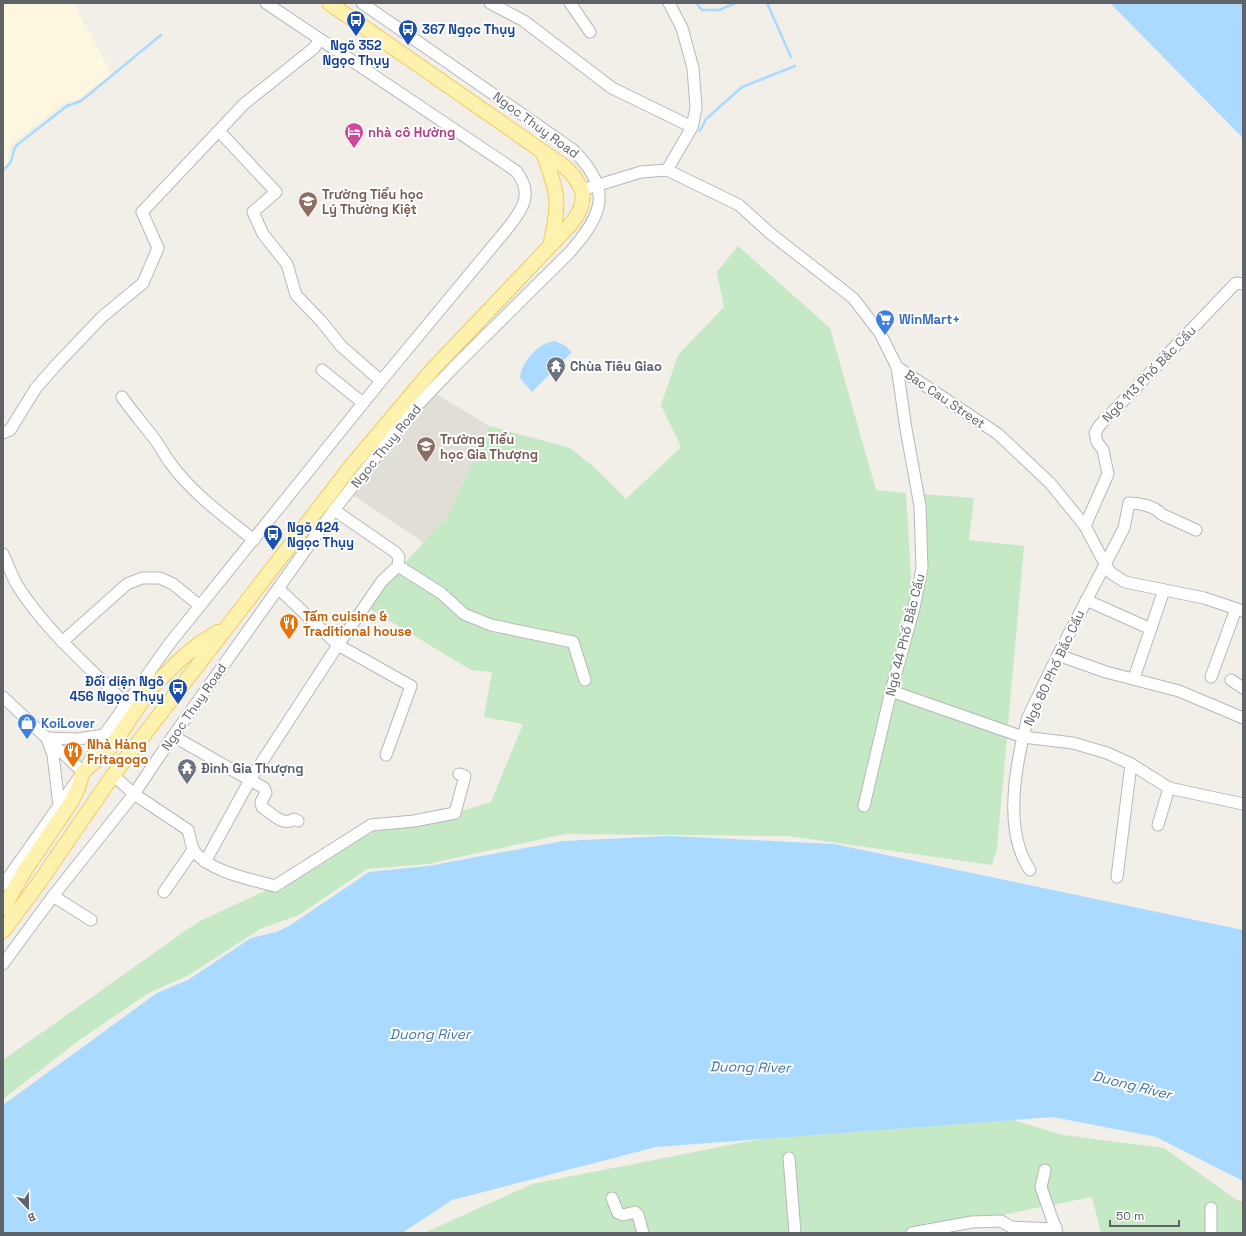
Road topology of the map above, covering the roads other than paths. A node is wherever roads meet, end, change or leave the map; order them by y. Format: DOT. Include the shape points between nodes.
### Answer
graph roads {
  1 [pos="266,3"];
  2 [pos="329,3"];
  3 [pos="363,3"];
  4 [pos="490,3"];
  5 [pos="570,3"];
  6 [pos="669,3"];
  7 [pos="590,32"];
  8 [pos="320,39"];
  9 [pos="692,127"];
  10 [pos="219,131"];
  11 [pos="543,153"];
  12 [pos="667,170"];
  13 [pos="598,186"];
  14 [pos="582,190"];
  15 [pos="550,246"];
  16 [pos="1243,284"];
  17 [pos="897,367"];
  18 [pos="322,370"];
  19 [pos="381,381"];
  20 [pos="122,397"];
  21 [pos="363,403"];
  22 [pos="3,434"];
  23 [pos="334,510"];
  24 [pos="1085,526"];
  25 [pos="1196,530"];
  26 [pos="254,540"];
  27 [pos="3,554"];
  28 [pos="1105,564"];
  29 [pos="398,566"];
  30 [pos="279,589"];
  31 [pos="1164,590"];
  32 [pos="1086,600"];
  33 [pos="200,606"];
  34 [pos="1240,610"];
  35 [pos="225,628"];
  36 [pos="1151,629"];
  37 [pos="62,642"];
  38 [pos="338,645"];
  39 [pos="1058,655"];
  40 [pos="1211,677"];
  41 [pos="1134,678"];
  42 [pos="585,680"];
  43 [pos="1231,680"];
  44 [pos="1243,688"];
  45 [pos="891,691"];
  46 [pos="3,697"];
  47 [pos="127,705"];
  48 [pos="1243,718"];
  49 [pos="104,735"];
  50 [pos="173,736"];
  51 [pos="1023,737"];
  52 [pos="47,738"];
  53 [pos="386,756"];
  54 [pos="1131,764"];
  55 [pos="83,772"];
  56 [pos="113,774"];
  57 [pos="459,774"];
  58 [pos="250,780"];
  59 [pos="1169,788"];
  60 [pos="134,794"];
  61 [pos="1243,804"];
  62 [pos="59,805"];
  63 [pos="864,806"];
  64 [pos="298,821"];
  65 [pos="1158,825"];
  66 [pos="193,850"];
  67 [pos="205,862"];
  68 [pos="1030,870"];
  69 [pos="1117,877"];
  70 [pos="3,885"];
  71 [pos="164,892"];
  72 [pos="54,896"];
  73 [pos="3,909"];
  74 [pos="91,920"];
  75 [pos="3,931"];
  76 [pos="3,964"];
  77 [pos="789,1158"];
  78 [pos="1045,1170"];
  79 [pos="612,1198"];
  80 [pos="1211,1208"];
  81 [pos="1056,1230"];
  82 [pos="643,1233"];
  83 [pos="795,1233"];
  84 [pos="912,1233"];
  85 [pos="1211,1233"];
  1 -- 8 [label="street"];
  2 -- 11 [label="main road, Ngoc Thuy Road"];
  3 -- 13 [label="street, Ngoc Thuy Road" via="559,139 585,162"];
  4 -- 9 [label="street" via="524,22 612,88"];
  5 -- 7 [label="street"];
  6 -- 9 [label="street" via="682,28 693,68 696,108"];
  8 -- 10 [label="street" via="314,48 244,104"];
  8 -- 19 [label="street" via="516,171 525,188 526,197 521,211"];
  9 -- 12 [label="street"];
  10 -- 19 [label="street" via="276,192 253,212 263,234 287,264 294,292 341,346"];
  10 -- 22 [label="street" via="142,212 158,248 143,283 102,317 58,363 36,388 10,430"];
  11 -- 14 [label="main road, Ngoc Thuy Road" via="572,174"];
  11 -- 15 [label="main road, Ngoc Thuy Road" via="557,194 557,216"];
  12 -- 13 [label="street" via="641,172"];
  12 -- 17 [label="street, Bac Cau Street" via="739,205 771,234 833,280 865,312 880,333"];
  13 -- 14 [label="street"];
  13 -- 23 [label="street, Ngoc Thuy Road" via="598,208 580,240 412,411"];
  14 -- 15 [label="main road, Ngoc Thuy Road" via="580,212"];
  15 -- 35 [label="main road, Ngoc Thuy Road" via="432,370 397,411"];
  16 -- 24 [label="street, Ngõ 113 Phố Bắc Cầu" via="1236,283 1099,426 1095,433 1097,442 1103,450 1108,474"];
  17 -- 24 [label="street, Bac Cau Street" via="998,434 1050,483"];
  17 -- 45 [label="street, Ngõ 44 Phố Bắc Cầu" via="920,506 922,568 914,608"];
  18 -- 21 [label="street"];
  19 -- 21 [label="street"];
  20 -- 26 [label="street" via="181,475 213,508"];
  21 -- 26 [label="street"];
  23 -- 29 [label="street" via="395,552 399,557"];
  23 -- 30 [label="street, Ngoc Thuy Road"];
  24 -- 28 [label="street, Bac Cau Street"];
  25 -- 28 [label="street, Ngõ 80 Phố Bắc Cầu" via="1161,514 1158,510 1129,503 1124,528"];
  26 -- 33 [label="street"];
  27 -- 37 [label="street" via="17,584"];
  28 -- 31 [label="street, Bac Cau Street" via="1111,573 1125,582"];
  28 -- 32 [label="street, Ngõ 80 Phố Bắc Cầu"];
  29 -- 38 [label="street" via="382,581"];
  29 -- 42 [label="street" via="441,593 464,614 491,625 573,642"];
  30 -- 38 [label="street"];
  30 -- 50 [label="street, Ngoc Thuy Road"];
  31 -- 34 [label="street, Bac Cau Street" via="1204,598"];
  31 -- 36 [label="street"];
  32 -- 36 [label="street"];
  32 -- 39 [label="street, Ngõ 80 Phố Bắc Cầu"];
  33 -- 37 [label="street" via="173,584 160,578 142,578 118,592"];
  33 -- 47 [label="street" via="151,669"];
  34 -- 40 [label="street"];
  35 -- 55 [label="main road" via="200,643 151,688 110,746"];
  35 -- 56 [label="main road, Ngoc Thuy Road"];
  36 -- 41 [label="street"];
  37 -- 47 [label="street"];
  38 -- 53 [label="street" via="411,686"];
  38 -- 58 [label="street"];
  39 -- 41 [label="street" via="1106,672"];
  39 -- 51 [label="street, Ngõ 80 Phố Bắc Cầu" via="1028,717"];
  41 -- 48 [label="street" via="1179,690"];
  43 -- 44 [label="street"];
  45 -- 51 [label="street"];
  45 -- 63 [label="street, Ngõ 44 Phố Bắc Cầu"];
  46 -- 52 [label="street"];
  47 -- 49 [label="street"];
  49 -- 52 [label="street" via="78,739"];
  49 -- 55 [label="street"];
  50 -- 58 [label="street"];
  50 -- 60 [label="street, Ngoc Thuy Road"];
  51 -- 54 [label="street, Ngõ 80 Phố Bắc Cầu" via="1073,743"];
  51 -- 68 [label="street" via="1014,795 1016,833 1023,860"];
  52 -- 55 [label="street"];
  52 -- 62 [label="street" via="53,755"];
  54 -- 59 [label="street, Ngõ 80 Phố Bắc Cầu"];
  54 -- 69 [label="street"];
  55 -- 62 [label="street"];
  55 -- 73 [label="main road" via="72,801 25,870"];
  56 -- 60 [label="street"];
  56 -- 75 [label="main road, Ngoc Thuy Road"];
  57 -- 67 [label="street" via="465,776 455,813 371,826 275,886 232,874"];
  58 -- 64 [label="street" via="264,788 266,793 261,802 262,807 282,821"];
  58 -- 67 [label="street"];
  59 -- 61 [label="street, Ngõ 80 Phố Bắc Cầu"];
  59 -- 65 [label="street"];
  60 -- 66 [label="street" via="188,830"];
  60 -- 72 [label="street, Ngoc Thuy Road"];
  62 -- 70 [label="street"];
  66 -- 67 [label="street"];
  66 -- 71 [label="street"];
  72 -- 74 [label="street"];
  72 -- 76 [label="street, Ngoc Thuy Road"];
  77 -- 83 [label="street"];
  78 -- 81 [label="street" via="1041,1186"];
  79 -- 82 [label="street" via="618,1213 623,1215 635,1212 638,1215"];
  80 -- 85 [label="street"];
  81 -- 84 [label="street" via="1011,1227 1001,1222 972,1222"];
}
